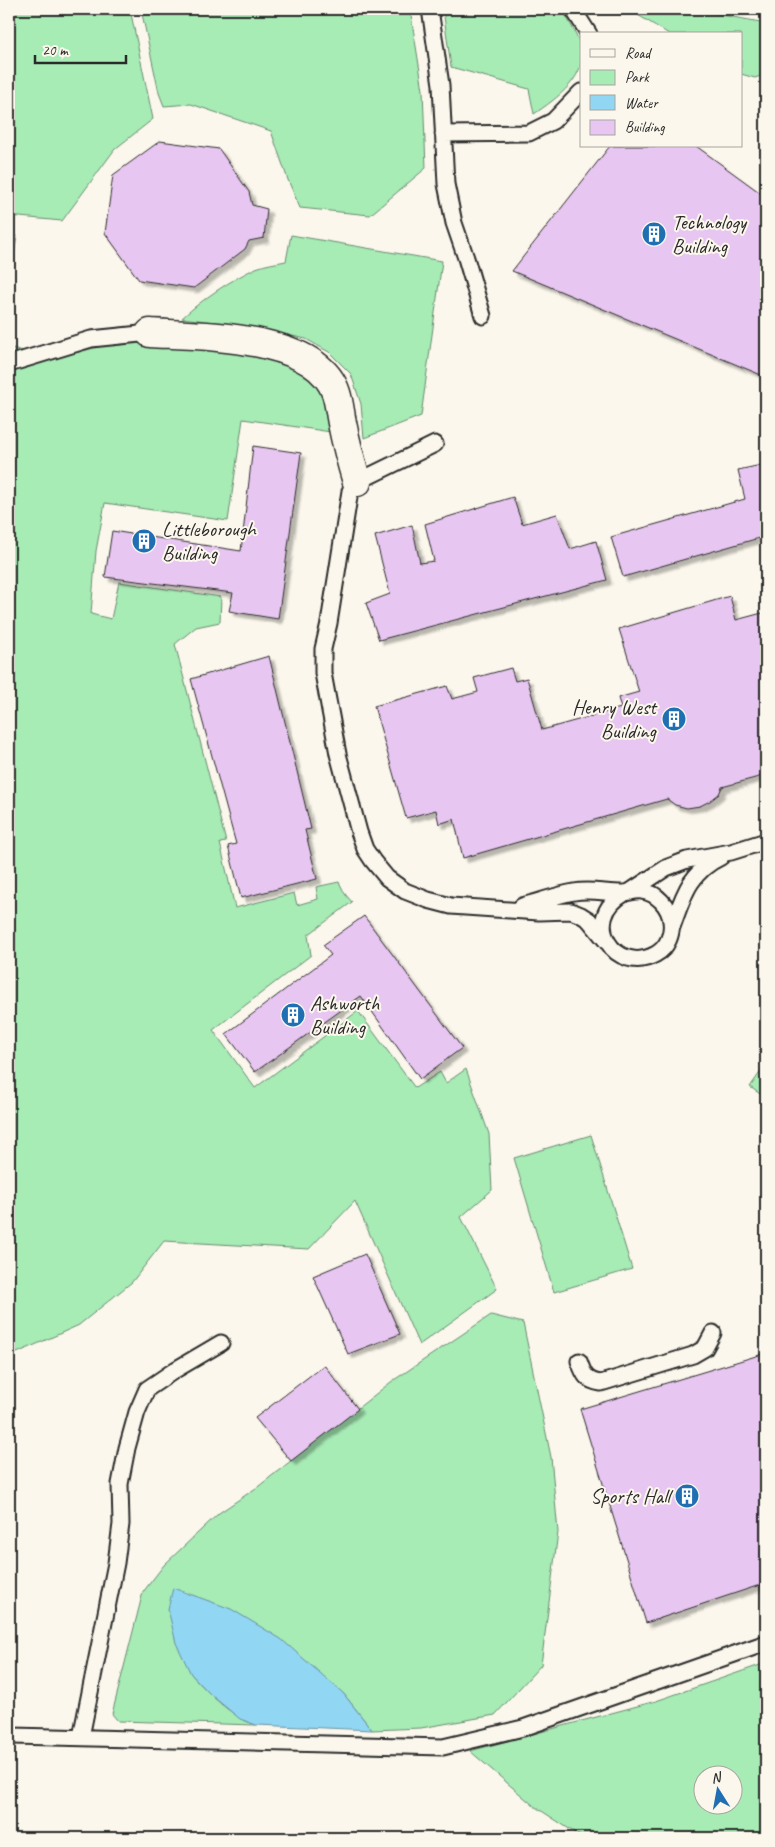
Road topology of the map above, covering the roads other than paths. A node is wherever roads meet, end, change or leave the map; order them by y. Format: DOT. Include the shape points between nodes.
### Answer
graph roads {
  1 [pos="430,9"];
  2 [pos="572,9"];
  3 [pos="588,32"];
  4 [pos="580,93"];
  5 [pos="443,134"];
  6 [pos="483,316"];
  7 [pos="150,333"];
  8 [pos="9,364"];
  9 [pos="435,444"];
  10 [pos="357,482"];
  11 [pos="766,841"];
  12 [pos="731,852"];
  13 [pos="628,892"];
  14 [pos="502,910"];
  15 [pos="672,928"];
  16 [pos="608,942"];
  17 [pos="713,1333"];
  18 [pos="221,1343"];
  19 [pos="579,1361"];
  20 [pos="766,1643"];
  21 [pos="13,1736"];
  22 [pos="81,1737"];
  1 -- 5 [label="lane" via="441,85"];
  2 -- 3 [label="lane"];
  4 -- 5 [label="lane" via="553,121 529,133"];
  5 -- 6 [label="lane" via="446,184 454,223"];
  7 -- 8 [label="lane" via="91,339"];
  7 -- 10 [label="street" via="242,340 278,347 318,366 336,392"];
  9 -- 10 [label="lane"];
  10 -- 14 [label="lane" via="350,491 323,648 323,673 338,754 359,832 373,861 387,878 405,891 451,906"];
  11 -- 12 [label="lane"];
  12 -- 13 [label="lane" via="673,865"];
  12 -- 15 [label="lane" via="699,871 688,886"];
  13 -- 14 [label="lane" via="573,892"];
  13 -- 15 [label="lane" via="643,891 663,902"];
  13 -- 16 [label="lane" via="614,899 607,909 603,921"];
  14 -- 16 [label="lane" via="571,911 589,920"];
  15 -- 16 [label="lane" via="662,950 645,959 626,958"];
  17 -- 19 [label="lane" via="705,1348 693,1355 601,1383 592,1382 584,1374"];
  18 -- 22 [label="lane" via="148,1389 137,1412 120,1484 121,1524 116,1563"];
  20 -- 22 [label="lane" via="523,1728 443,1747"];
  21 -- 22 [label="lane"];
}
